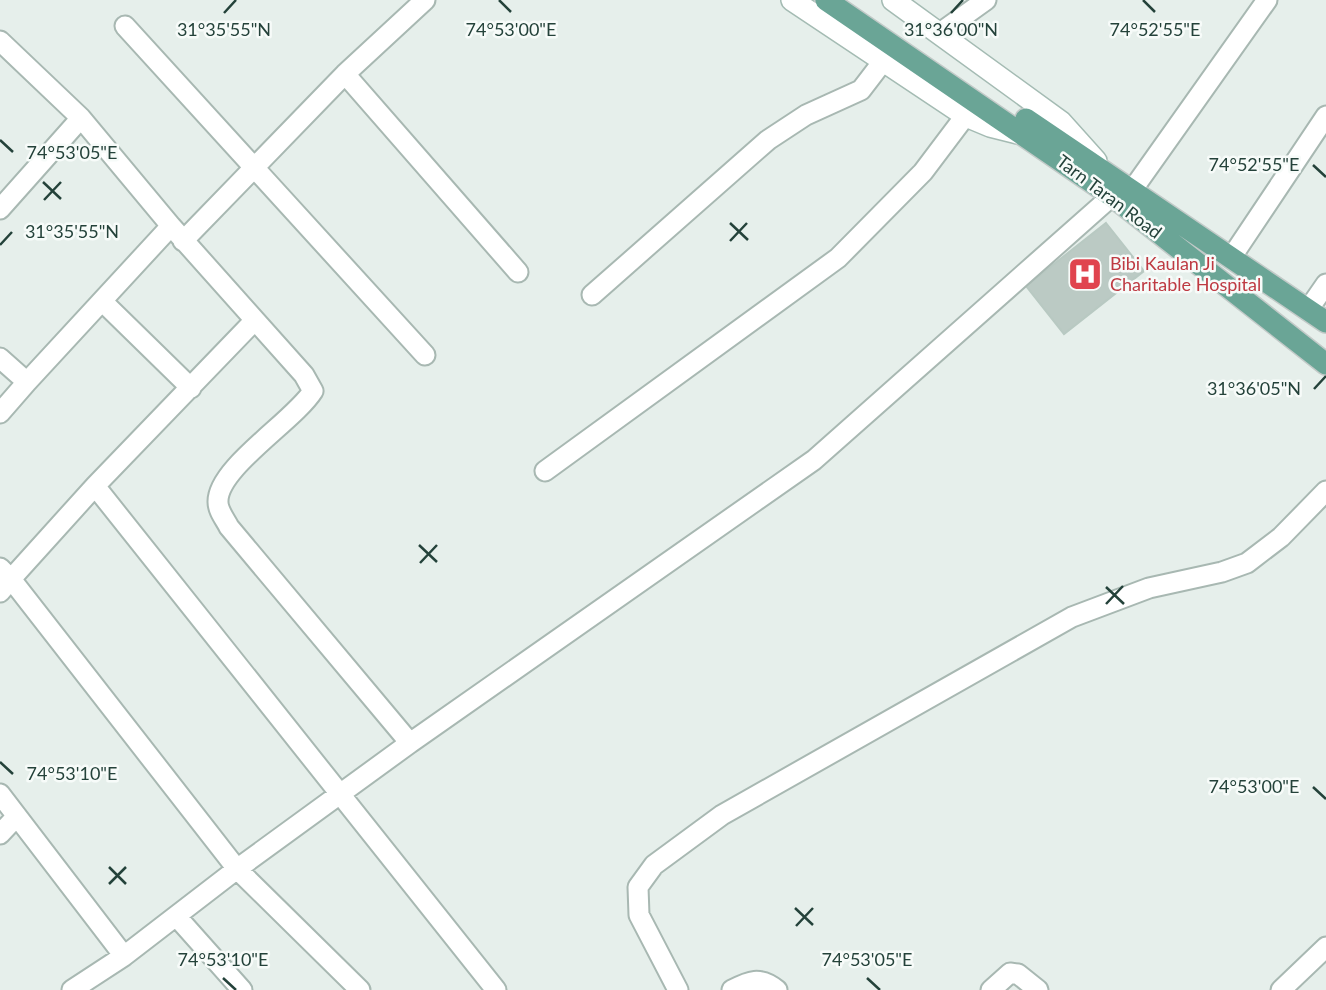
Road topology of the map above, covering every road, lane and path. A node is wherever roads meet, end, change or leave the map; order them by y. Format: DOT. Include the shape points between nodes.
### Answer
graph roads {
  1 [pos="425,0"];
  2 [pos="792,0"];
  3 [pos="826,0"];
  4 [pos="847,0"];
  5 [pos="892,0"];
  6 [pos="986,0"];
  7 [pos="1267,0"];
  8 [pos="125,26"];
  9 [pos="940,33"];
  10 [pos="0,41"];
  11 [pos="884,60"];
  12 [pos="345,74"];
  13 [pos="971,109"];
  14 [pos="1326,116"];
  15 [pos="81,118"];
  16 [pos="255,166"];
  17 [pos="1103,169"];
  18 [pos="1133,189"];
  19 [pos="1112,196"];
  20 [pos="0,209"];
  21 [pos="177,233"];
  22 [pos="1231,258"];
  23 [pos="518,272"];
  24 [pos="1326,284"];
  25 [pos="592,295"];
  26 [pos="102,302"];
  27 [pos="1308,310"];
  28 [pos="255,320"];
  29 [pos="1326,322"];
  30 [pos="425,355"];
  31 [pos="0,358"];
  32 [pos="1326,364"];
  33 [pos="27,382"];
  34 [pos="191,388"];
  35 [pos="0,413"];
  36 [pos="545,471"];
  37 [pos="95,486"];
  38 [pos="1326,491"];
  39 [pos="4,580"];
  40 [pos="410,743"];
  41 [pos="0,793"];
  42 [pos="342,794"];
  43 [pos="17,816"];
  44 [pos="0,834"];
  45 [pos="237,869"];
  46 [pos="177,917"];
  47 [pos="1326,947"];
  48 [pos="124,956"];
  49 [pos="72,990"];
  50 [pos="242,990"];
  51 [pos="359,990"];
  52 [pos="496,990"];
  53 [pos="678,990"];
  54 [pos="732,990"];
  55 [pos="777,990"];
  56 [pos="991,990"];
  57 [pos="1038,990"];
  58 [pos="1281,990"];
  1 -- 12 [label="street"];
  2 -- 11 [label="street"];
  3 -- 13 [label="main road, Tarn Taran Road"];
  4 -- 17 [label="main road, Tarn Taran Road"];
  5 -- 9 [label="street"];
  6 -- 9 [label="street"];
  7 -- 18 [label="street"];
  8 -- 16 [label="street"];
  9 -- 17 [label="street" via="1061,122"];
  10 -- 15 [label="street"];
  11 -- 13 [label="street"];
  11 -- 25 [label="street" via="861,90 806,115 768,140"];
  12 -- 16 [label="street"];
  12 -- 23 [label="street"];
  13 -- 19 [label="main road, Tarn Taran Road" via="1024,134"];
  13 -- 36 [label="street" via="923,172 838,258"];
  14 -- 22 [label="street"];
  15 -- 20 [label="street"];
  15 -- 21 [label="street"];
  16 -- 21 [label="street"];
  16 -- 30 [label="street"];
  17 -- 18 [label="main road, Tarn Taran Road"];
  18 -- 22 [label="main road, Tarn Taran Road"];
  19 -- 32 [label="main road, Tarn Taran Road"];
  19 -- 40 [label="street" via="814,460"];
  21 -- 26 [label="street"];
  21 -- 28 [label="street"];
  22 -- 27 [label="main road, Tarn Taran Road"];
  24 -- 27 [label="street"];
  26 -- 33 [label="street"];
  26 -- 34 [label="street"];
  27 -- 29 [label="main road, Tarn Taran Road"];
  28 -- 34 [label="street"];
  28 -- 40 [label="street" via="312,384 313,391 242,460 219,492 219,510"];
  31 -- 33 [label="street"];
  33 -- 35 [label="street"];
  34 -- 37 [label="street"];
  37 -- 39 [label="street"];
  37 -- 42 [label="street"];
  38 -- 53 [label="street" via="1281,537 1247,563 1149,588 1072,617 722,815 654,865 638,887 639,915"];
  39 -- 45 [label="street"];
  40 -- 42 [label="street"];
  41 -- 43 [label="street"];
  42 -- 45 [label="street"];
  42 -- 52 [label="street"];
  43 -- 44 [label="street"];
  43 -- 48 [label="street"];
  45 -- 46 [label="street"];
  45 -- 51 [label="street"];
  46 -- 48 [label="street"];
  46 -- 50 [label="street"];
  47 -- 58 [label="street"];
  48 -- 49 [label="street"];
  54 -- 55 [label="street" via="761,980"];
  56 -- 57 [label="street" via="1010,973"];
}
